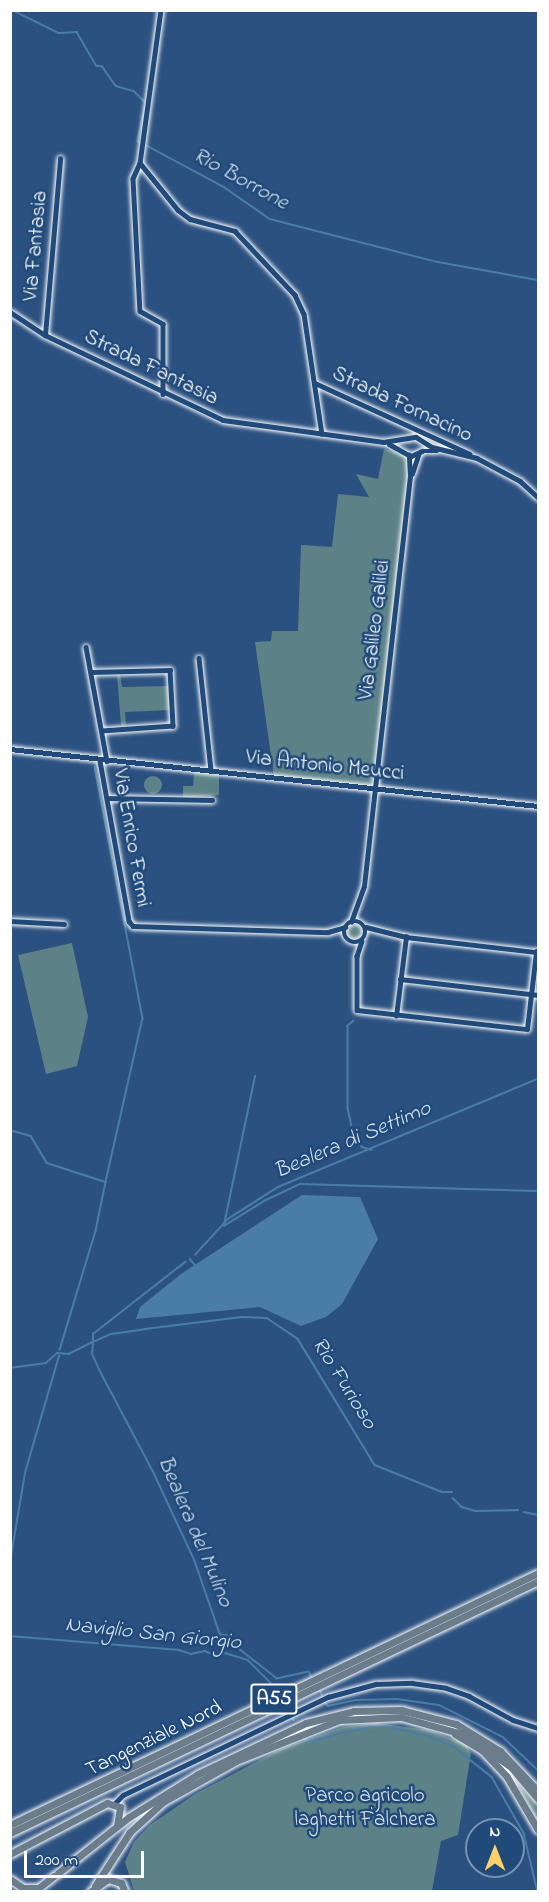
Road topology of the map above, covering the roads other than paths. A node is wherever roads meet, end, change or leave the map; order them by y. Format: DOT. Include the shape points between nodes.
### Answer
graph roads {
  1 [pos="161,10"];
  2 [pos="60,159"];
  3 [pos="140,164"];
  4 [pos="10,312"];
  5 [pos="45,335"];
  6 [pos="315,383"];
  7 [pos="163,394"];
  8 [pos="322,434"];
  9 [pos="405,441"];
  10 [pos="421,441"];
  11 [pos="383,442"];
  12 [pos="403,449"];
  13 [pos="420,453"];
  14 [pos="409,456"];
  15 [pos="475,457"];
  16 [pos="483,461"];
  17 [pos="410,477"];
  18 [pos="538,497"];
  19 [pos="86,647"];
  20 [pos="199,658"];
  21 [pos="91,672"];
  22 [pos="102,731"];
  23 [pos="10,749"];
  24 [pos="100,761"];
  25 [pos="107,761"];
  26 [pos="211,770"];
  27 [pos="374,788"];
  28 [pos="106,798"];
  29 [pos="212,800"];
  30 [pos="538,806"];
  31 [pos="359,908"];
  32 [pos="10,921"];
  33 [pos="351,922"];
  34 [pos="64,924"];
  35 [pos="364,925"];
  36 [pos="345,927"];
  37 [pos="328,932"];
  38 [pos="379,933"];
  39 [pos="346,938"];
  40 [pos="406,938"];
  41 [pos="364,939"];
  42 [pos="352,943"];
  43 [pos="537,952"];
  44 [pos="357,956"];
  45 [pos="400,979"];
  46 [pos="531,994"];
  47 [pos="538,995"];
  48 [pos="396,1016"];
  49 [pos="538,1573"];
  50 [pos="538,1581"];
  51 [pos="443,1726"];
  52 [pos="538,1728"];
  53 [pos="538,1791"];
  54 [pos="538,1799"];
  55 [pos="115,1803"];
  56 [pos="10,1825"];
  57 [pos="115,1827"];
  58 [pos="538,1828"];
  59 [pos="10,1833"];
  60 [pos="10,1854"];
  61 [pos="10,1879"];
  62 [pos="92,1889"];
  63 [pos="36,1890"];
  64 [pos="125,1892"];
  1 -- 3 [label="street"];
  2 -- 5 [label="street, Via Fantasia"];
  3 -- 6 [label="street, Strada Fornacino" via="178,210 190,219 235,231 295,295 304,314"];
  3 -- 7 [label="street" via="132,179 140,311 163,324"];
  4 -- 5 [label="street, Strada Fantasia"];
  5 -- 7 [label="street, Strada Fantasia"];
  6 -- 8 [label="street, Strada Fornacino"];
  6 -- 15 [label="street, Strada Fornacino"];
  7 -- 8 [label="street, Strada Fantasia" via="223,420"];
  8 -- 11 [label="street, Strada Fantasia"];
  9 -- 10 [label="street" via="413,437"];
  9 -- 11 [label="street"];
  9 -- 12 [label="street"];
  10 -- 13 [label="street"];
  10 -- 15 [label="street, Strada Fornacino"];
  11 -- 12 [label="street"];
  12 -- 14 [label="street"];
  13 -- 14 [label="street"];
  13 -- 16 [label="street, Strada Fornacino"];
  13 -- 17 [label="street, Via Galileo Galilei"];
  14 -- 17 [label="street, Via Galileo Galilei"];
  15 -- 16 [label="street, Strada Fornacino"];
  16 -- 18 [label="street, Strada Fornacino" via="520,481"];
  17 -- 27 [label="street, Via Galileo Galilei"];
  19 -- 21 [label="street, Via Enrico Fermi"];
  20 -- 26 [label="street"];
  21 -- 22 [label="street, Via Enrico Fermi"];
  21 -- 22 [label="street" via="170,670 173,726"];
  22 -- 25 [label="street, Via Enrico Fermi"];
  23 -- 24 [label="street, Via Antonio Meucci"];
  24 -- 25 [label="street, Via Antonio Meucci"];
  24 -- 28 [label="street, Via Enrico Fermi"];
  25 -- 26 [label="street, Via Antonio Meucci"];
  26 -- 27 [label="street, Via Antonio Meucci"];
  27 -- 30 [label="street, Via Antonio Meucci"];
  27 -- 31 [label="street, Via Galileo Galilei"];
  28 -- 29 [label="street"];
  28 -- 37 [label="street, Via Enrico Fermi" via="129,921 139,927"];
  31 -- 33 [label="street"];
  31 -- 35 [label="street"];
  32 -- 34 [label="street"];
  33 -- 35 [label="street"];
  33 -- 36 [label="street"];
  35 -- 38 [label="street"];
  35 -- 41 [label="street"];
  36 -- 37 [label="street"];
  36 -- 39 [label="street"];
  37 -- 39 [label="street"];
  38 -- 40 [label="street"];
  38 -- 41 [label="street"];
  39 -- 42 [label="street"];
  40 -- 43 [label="street"];
  40 -- 45 [label="street"];
  41 -- 42 [label="street"];
  41 -- 44 [label="street"];
  42 -- 44 [label="street"];
  43 -- 46 [label="street"];
  44 -- 48 [label="street" via="357,1010"];
  45 -- 46 [label="street"];
  45 -- 48 [label="street"];
  46 -- 47 [label="street"];
  46 -- 48 [label="street" via="527,1029"];
  49 -- 56 [label="highway, Tangenziale Nord / A55"];
  50 -- 59 [label="highway, Tangenziale Nord / A55"];
  51 -- 54 [label="highway, A55" via="466,1735 496,1755"];
  51 -- 58 [label="highway" via="491,1759 514,1786"];
  51 -- 62 [label="highway, A55" via="394,1716 353,1717 278,1742 214,1772 151,1811 130,1832"];
  52 -- 55 [label="street" via="513,1720 459,1692 412,1683 347,1691"];
  53 -- 57 [label="highway, A55" via="508,1758 471,1732 430,1715 371,1709 306,1723 249,1749 198,1774"];
  55 -- 57 [label="highway" via="121,1812"];
  55 -- 60 [label="highway" via="94,1809"];
  57 -- 63 [label="highway, A55"];
  61 -- 63 [label="highway" via="23,1888"];
  62 -- 64 [label="highway" via="114,1880"];
}
